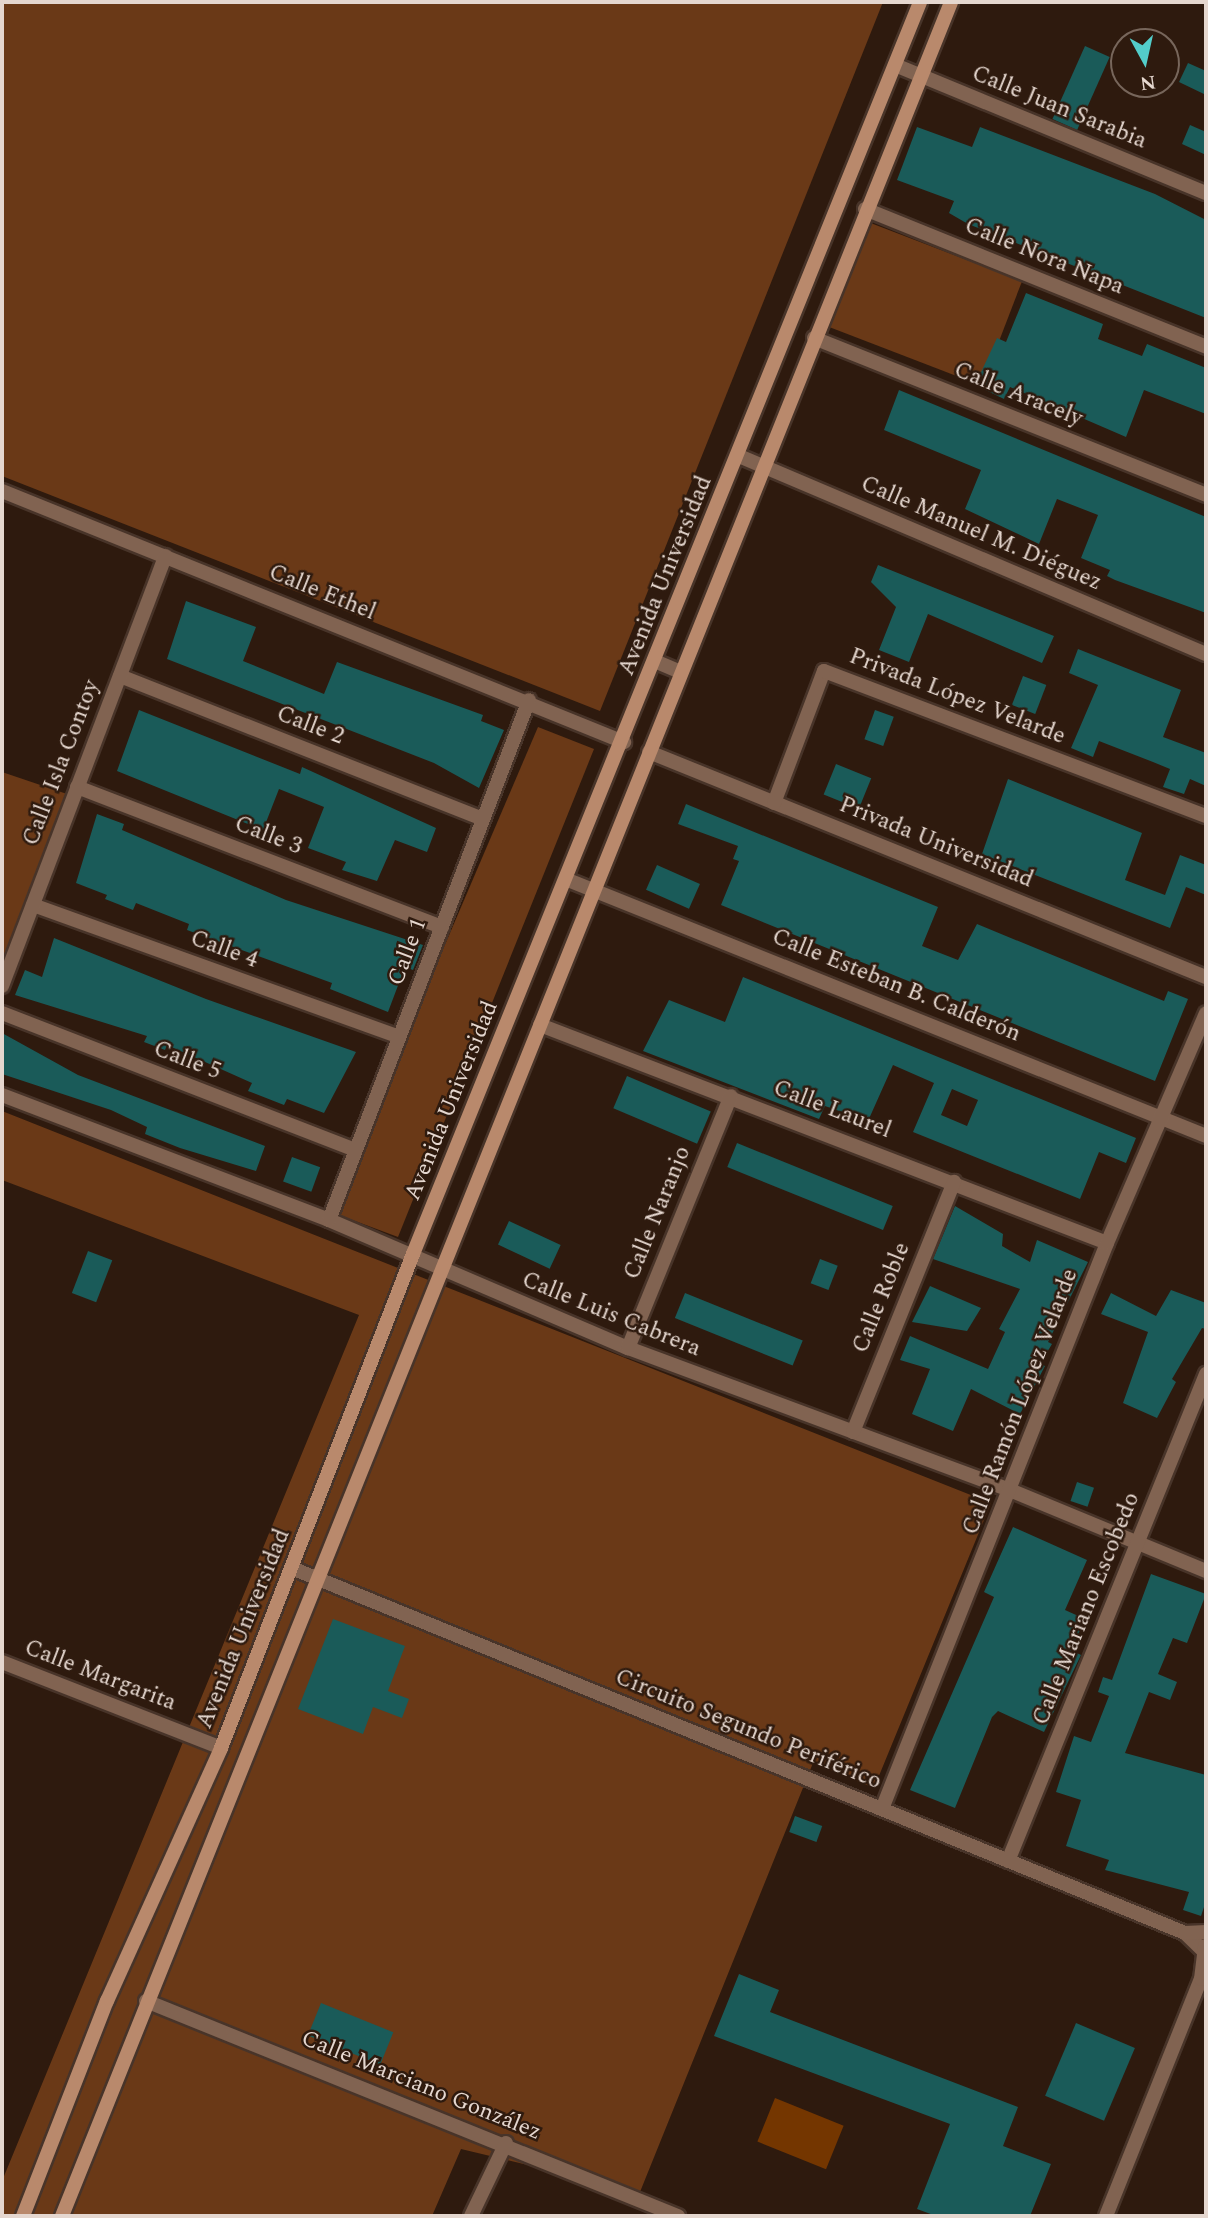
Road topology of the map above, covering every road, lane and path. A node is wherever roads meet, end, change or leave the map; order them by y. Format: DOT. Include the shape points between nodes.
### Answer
graph roads {
  1 [pos="920,2"];
  2 [pos="951,2"];
  3 [pos="895,65"];
  4 [pos="921,75"];
  5 [pos="1206,193"];
  6 [pos="864,209"];
  7 [pos="814,338"];
  8 [pos="1206,347"];
  9 [pos="739,456"];
  10 [pos="760,465"];
  11 [pos="2,491"];
  12 [pos="1206,495"];
  13 [pos="165,555"];
  14 [pos="1206,654"];
  15 [pos="657,662"];
  16 [pos="680,672"];
  17 [pos="120,676"];
  18 [pos="529,700"];
  19 [pos="624,742"];
  20 [pos="649,752"];
  21 [pos="78,787"];
  22 [pos="774,803"];
  23 [pos="1206,817"];
  24 [pos="484,818"];
  25 [pos="568,880"];
  26 [pos="593,890"];
  27 [pos="33,905"];
  28 [pos="442,927"];
  29 [pos="1206,976"];
  30 [pos="2,986"];
  31 [pos="2,1013"];
  32 [pos="1206,1013"];
  33 [pos="540,1025"];
  34 [pos="400,1037"];
  35 [pos="2,1095"];
  36 [pos="731,1096"];
  37 [pos="1159,1115"];
  38 [pos="1206,1136"];
  39 [pos="355,1150"];
  40 [pos="954,1181"];
  41 [pos="329,1220"];
  42 [pos="1107,1243"];
  43 [pos="413,1254"];
  44 [pos="444,1271"];
  45 [pos="628,1348"];
  46 [pos="1206,1374"];
  47 [pos="853,1432"];
  48 [pos="1012,1491"];
  49 [pos="1139,1542"];
  50 [pos="294,1569"];
  51 [pos="1206,1571"];
  52 [pos="320,1580"];
  53 [pos="2,1662"];
  54 [pos="221,1748"];
  55 [pos="882,1809"];
  56 [pos="1008,1861"];
  57 [pos="1206,1932"];
  58 [pos="1185,1933"];
  59 [pos="1205,1949"];
  60 [pos="1204,1976"];
  61 [pos="146,2001"];
  62 [pos="506,2143"];
  63 [pos="23,2216"];
  64 [pos="62,2216"];
  65 [pos="471,2216"];
  66 [pos="678,2216"];
  67 [pos="1106,2216"];
  1 -- 3 [label="main road, Avenida Universidad"];
  2 -- 4 [label="main road, Avenida Universidad"];
  3 -- 4 [label="street, Calle Juan Sarabia"];
  3 -- 9 [label="main road, Avenida Universidad"];
  4 -- 5 [label="street, Calle Juan Sarabia"];
  4 -- 6 [label="main road, Avenida Universidad"];
  6 -- 7 [label="main road, Avenida Universidad"];
  6 -- 8 [label="street, Calle Nora Napa"];
  7 -- 10 [label="main road, Avenida Universidad"];
  7 -- 12 [label="street, Calle Aracely"];
  9 -- 10 [label="street, Calle Manuel M. Diéguez"];
  9 -- 15 [label="main road, Avenida Universidad"];
  10 -- 14 [label="street, Calle Manuel M. Diéguez"];
  10 -- 16 [label="main road, Avenida Universidad"];
  11 -- 13 [label="street, Calle Ethel"];
  13 -- 17 [label="street, Calle Isla Contoy"];
  13 -- 18 [label="street, Calle Ethel"];
  15 -- 16 [label="street"];
  15 -- 19 [label="main road, Avenida Universidad"];
  16 -- 20 [label="main road, Avenida Universidad"];
  17 -- 21 [label="street, Calle Isla Contoy"];
  17 -- 24 [label="street, Calle 2"];
  18 -- 19 [label="street, Calle Ethel"];
  18 -- 24 [label="street, Calle 1"];
  19 -- 25 [label="main road, Avenida Universidad"];
  20 -- 22 [label="street, Privada Universidad"];
  20 -- 26 [label="main road, Avenida Universidad"];
  21 -- 27 [label="street, Calle Isla Contoy"];
  21 -- 28 [label="street, Calle 3"];
  22 -- 23 [label="street, Privada López Velarde" via="824,671"];
  22 -- 29 [label="street, Privada Universidad"];
  24 -- 28 [label="street, Calle 1"];
  25 -- 26 [label="street, Calle Esteban B. Calderón"];
  25 -- 43 [label="main road, Avenida Universidad"];
  26 -- 33 [label="main road, Avenida Universidad"];
  26 -- 37 [label="street, Calle Esteban B. Calderón"];
  27 -- 30 [label="street, Calle Isla Contoy"];
  27 -- 34 [label="street, Calle 4"];
  28 -- 34 [label="street, Calle 1"];
  31 -- 39 [label="street, Calle 5"];
  32 -- 37 [label="street, Calle Ramón López Velarde"];
  33 -- 36 [label="street, Calle Laurel"];
  33 -- 44 [label="main road, Avenida Universidad"];
  34 -- 39 [label="street, Calle 1"];
  35 -- 41 [label="street, Calle Luis Cabrera"];
  36 -- 40 [label="street, Calle Laurel"];
  36 -- 45 [label="street, Calle Naranjo"];
  37 -- 38 [label="street, Calle Esteban B. Calderón"];
  37 -- 42 [label="street, Calle Ramón López Velarde"];
  39 -- 41 [label="street, Calle 1"];
  40 -- 42 [label="street, Calle Laurel"];
  40 -- 47 [label="street, Calle Roble"];
  41 -- 43 [label="street, Calle Luis Cabrera"];
  42 -- 48 [label="street, Calle Ramón López Velarde"];
  43 -- 44 [label="street, Calle Luis Cabrera"];
  43 -- 50 [label="main road, Avenida Universidad"];
  44 -- 45 [label="street, Calle Luis Cabrera"];
  44 -- 52 [label="main road, Avenida Universidad"];
  45 -- 47 [label="street, Calle Luis Cabrera"];
  46 -- 49 [label="street, Calle Mariano Escobedo"];
  47 -- 48 [label="street, Calle Luis Cabrera"];
  48 -- 49 [label="street, Calle Luis Cabrera"];
  48 -- 55 [label="street, Calle Ramón López Velarde"];
  49 -- 51 [label="street, Calle Luis Cabrera"];
  49 -- 56 [label="street, Calle Mariano Escobedo"];
  50 -- 52 [label="street, Circuito Segundo Periférico"];
  50 -- 54 [label="main road, Avenida Universidad"];
  52 -- 55 [label="street, Circuito Segundo Periférico"];
  52 -- 61 [label="main road, Avenida Universidad"];
  53 -- 54 [label="street, Calle Margarita"];
  54 -- 63 [label="main road, Avenida Universidad" via="107,2001"];
  55 -- 56 [label="street, Circuito Segundo Periférico"];
  56 -- 58 [label="street, Circuito Segundo Periférico"];
  57 -- 58 [label="street, Circuito Segundo Periférico"];
  58 -- 59 [label="street, Circuito Segundo Periférico"];
  59 -- 60 [label="street"];
  60 -- 67 [label="street"];
  61 -- 62 [label="street, Calle Marciano González"];
  61 -- 64 [label="main road, Avenida Universidad"];
  62 -- 65 [label="street"];
  62 -- 66 [label="street, Calle Marciano González"];
}
